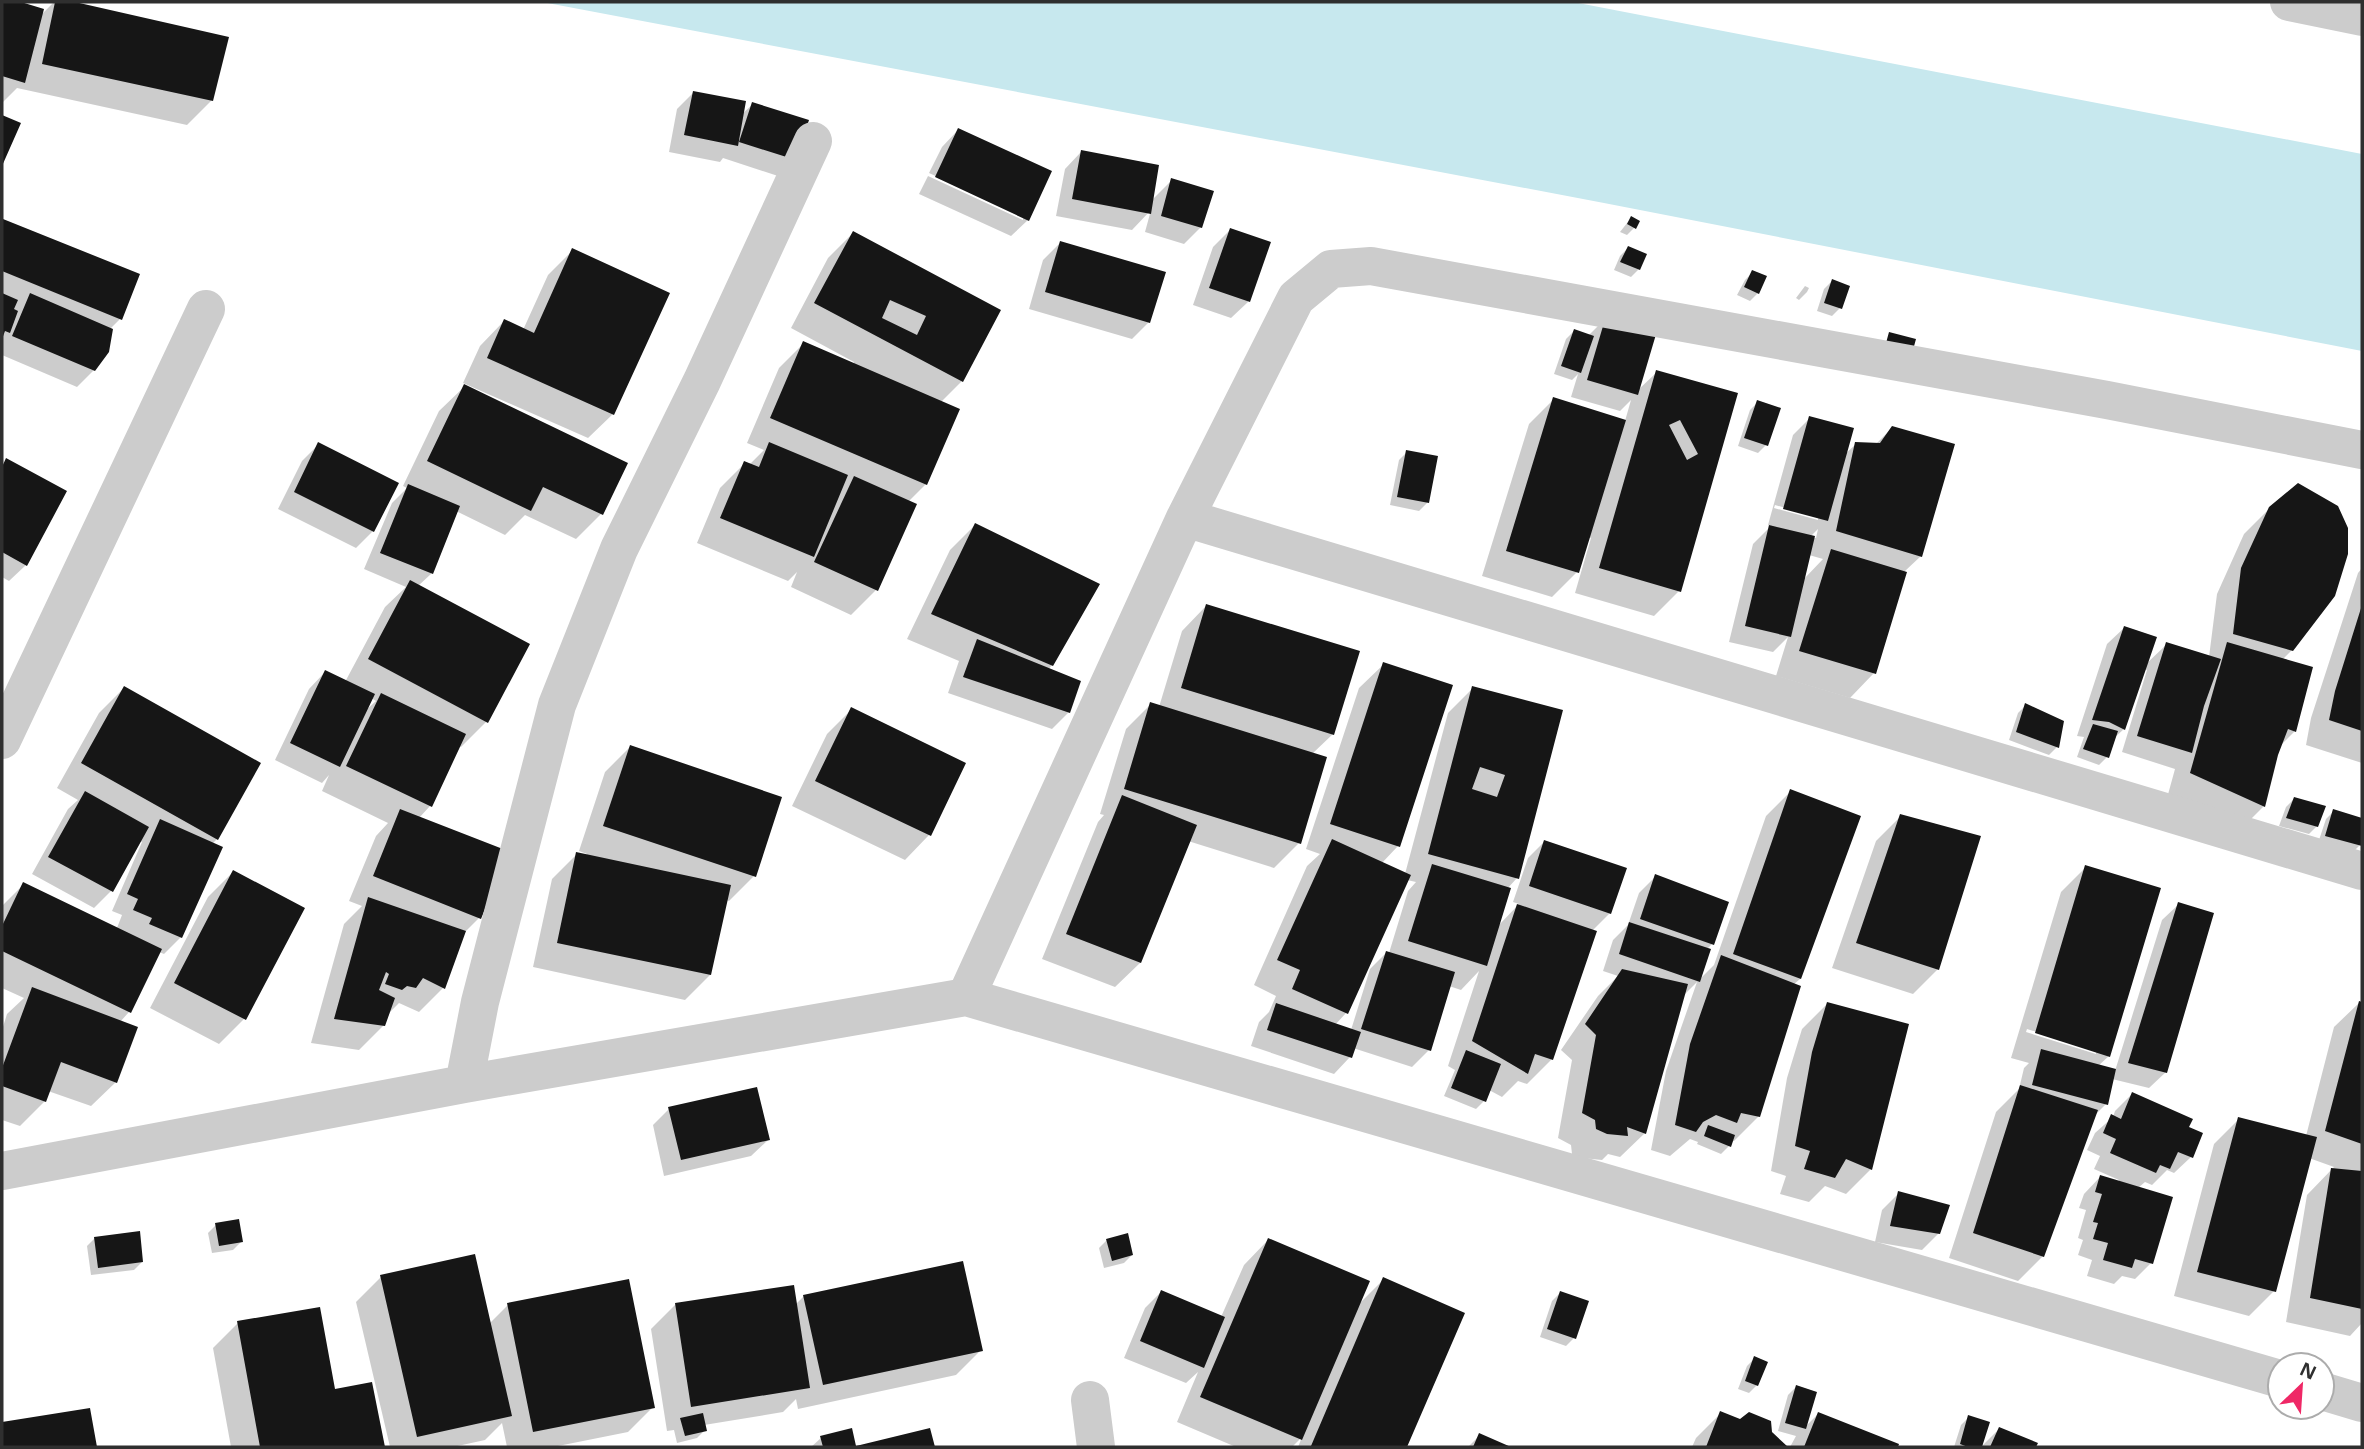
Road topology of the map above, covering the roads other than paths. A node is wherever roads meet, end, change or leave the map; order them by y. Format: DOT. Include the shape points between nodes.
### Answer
graph roads {
  1 [pos="2289,2"];
  2 [pos="2362,17"];
  3 [pos="813,141"];
  4 [pos="206,309"];
  5 [pos="2362,450"];
  6 [pos="1185,518"];
  7 [pos="2,740"];
  8 [pos="2362,871"];
  9 [pos="965,997"];
  10 [pos="464,1084"];
  11 [pos="2,1171"];
  12 [pos="2266,1375"];
  13 [pos="2336,1395"];
  14 [pos="1090,1400"];
  15 [pos="2362,1403"];
  16 [pos="1097,1447"];
  1 -- 2 [label="street"];
  3 -- 10 [label="street" via="618,549 557,705 480,1002"];
  4 -- 7 [label="street"];
  5 -- 6 [label="street" via="1371,266 1331,269 1296,298"];
  6 -- 8 [label="street"];
  6 -- 9 [label="street"];
  9 -- 10 [label="street"];
  9 -- 12 [label="street"];
  10 -- 11 [label="street"];
  13 -- 15 [label="street"];
  14 -- 16 [label="street"];
}
